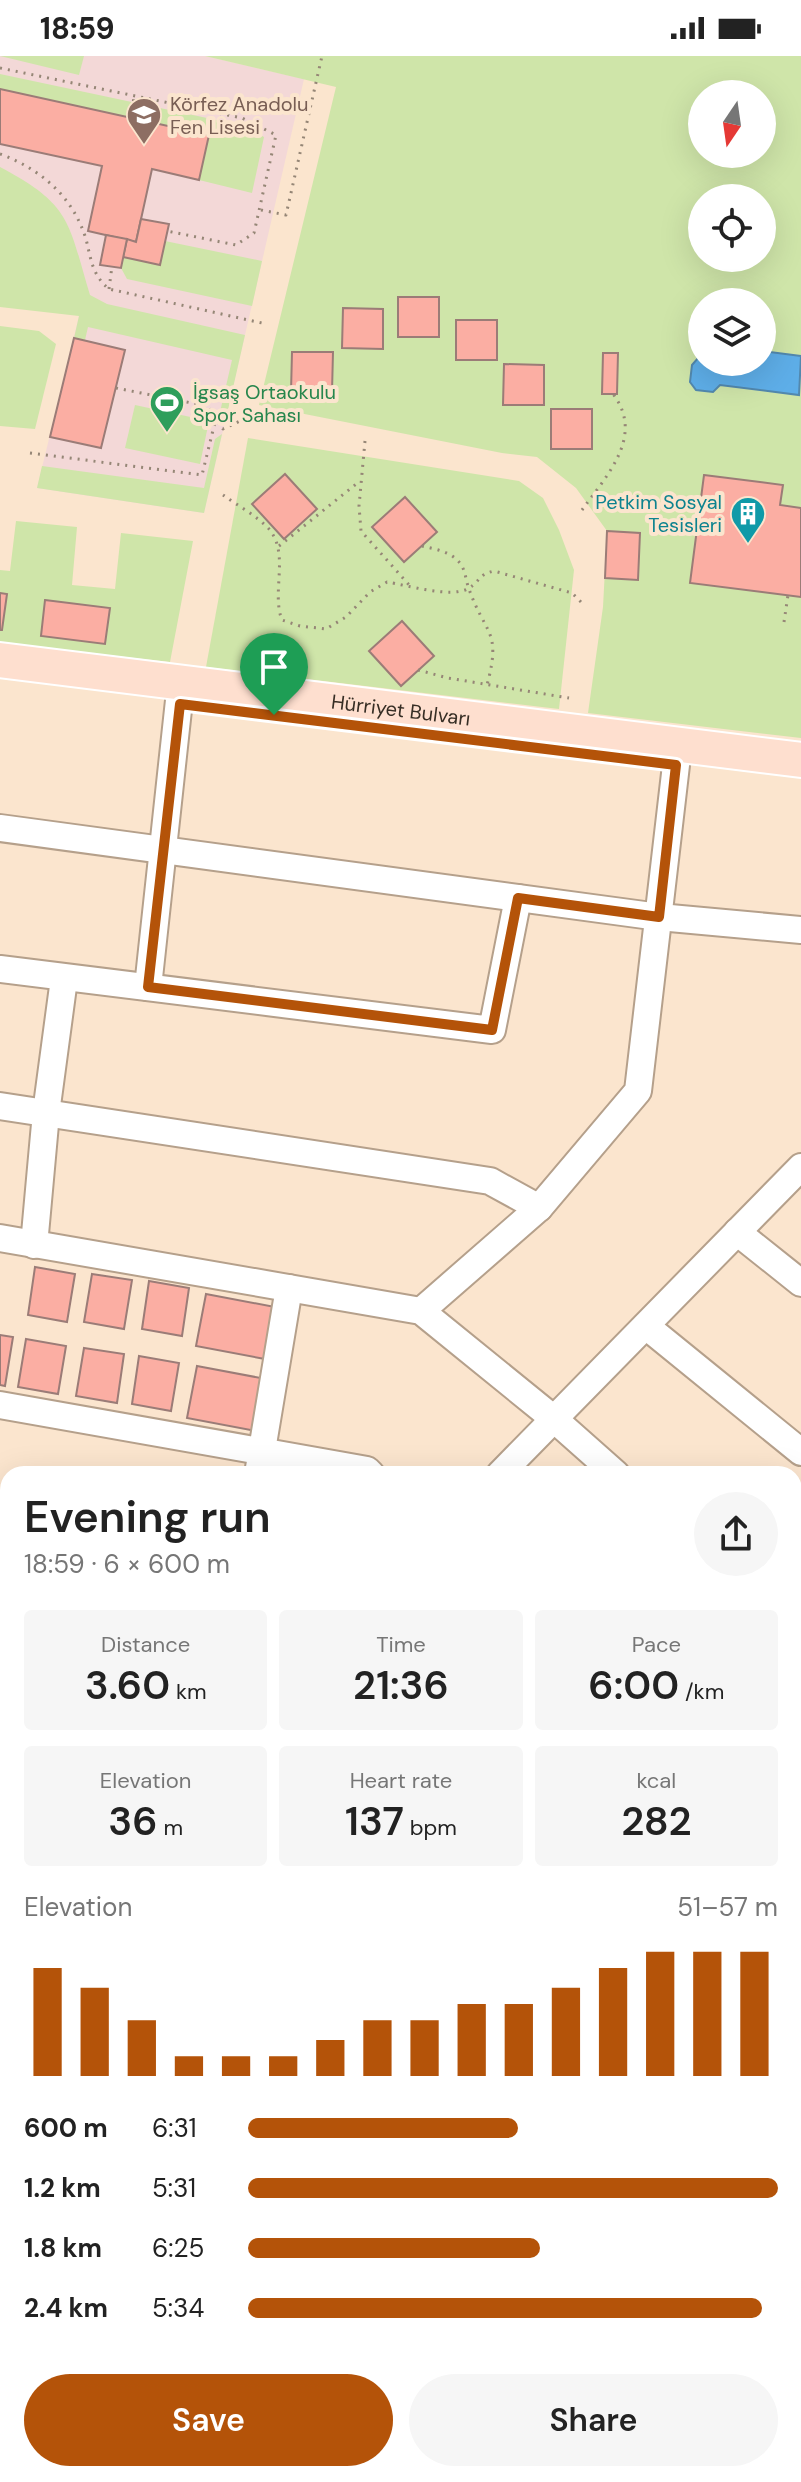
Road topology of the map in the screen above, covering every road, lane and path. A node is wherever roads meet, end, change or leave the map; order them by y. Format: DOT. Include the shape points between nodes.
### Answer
graph roads {
  1 [pos="322,56"];
  2 [pos="0,68"];
  3 [pos="135,96"];
  4 [pos="131,117"];
  5 [pos="0,154"];
  6 [pos="260,210"];
  7 [pos="167,231"];
  8 [pos="112,266"];
  9 [pos="109,289"];
  10 [pos="262,323"];
  11 [pos="116,388"];
  12 [pos="613,394"];
  13 [pos="216,418"];
  14 [pos="240,421"];
  15 [pos="365,441"];
  16 [pos="30,453"];
  17 [pos="361,480"];
  18 [pos="223,495"];
  19 [pos="582,510"];
  20 [pos="279,546"];
  21 [pos="422,546"];
  22 [pos="410,586"];
  23 [pos="469,589"];
  24 [pos="788,595"];
  25 [pos="583,604"];
  26 [pos="784,622"];
  27 [pos="0,660"];
  28 [pos="418,670"];
  29 [pos="0,684"];
  30 [pos="487,685"];
  31 [pos="181,693"];
  32 [pos="569,698"];
  33 [pos="801,760"];
  34 [pos="676,765"];
  35 [pos="801,782"];
  36 [pos="0,828"];
  37 [pos="165,850"];
  38 [pos="518,898"];
  39 [pos="659,917"];
  40 [pos="801,930"];
  41 [pos="0,969"];
  42 [pos="64,979"];
  43 [pos="148,987"];
  44 [pos="0,1106"];
  45 [pos="46,1113"];
  46 [pos="801,1167"];
  47 [pos="539,1208"];
  48 [pos="737,1232"];
  49 [pos="0,1238"];
  50 [pos="34,1245"];
  51 [pos="801,1283"];
  52 [pos="289,1288"];
  53 [pos="421,1311"];
  54 [pos="646,1326"];
  55 [pos="0,1405"];
  56 [pos="554,1419"];
  57 [pos="801,1452"];
  58 [pos="261,1464"];
  59 [pos="296,1466"];
  60 [pos="508,1466"];
  61 [pos="607,1466"];
  1 -- 6 [label="path" via="286,215"];
  2 -- 3 [label="path"];
  3 -- 4 [label="path"];
  3 -- 6 [label="path" via="242,118 276,135"];
  5 -- 9 [label="path" via="44,177 68,201 92,266"];
  6 -- 7 [label="path" via="254,233 236,245"];
  8 -- 9 [label="path"];
  9 -- 10 [label="path"];
  11 -- 13 [label="path" via="207,406"];
  12 -- 19 [label="path" via="627,421 625,434 618,457"];
  13 -- 14 [label="path" via="223,429"];
  13 -- 16 [label="path" via="202,475"];
  15 -- 17 [label="path"];
  17 -- 20 [label="path"];
  17 -- 22 [label="path" via="361,531"];
  18 -- 20 [label="path" via="269,529"];
  20 -- 22 [label="path" via="277,608 282,620 300,626 326,629 387,582"];
  21 -- 23 [label="path" via="457,560"];
  22 -- 23 [label="path" via="453,593"];
  23 -- 25 [label="path" via="482,574 494,571 572,593"];
  23 -- 30 [label="path" via="493,638"];
  24 -- 26 [label="path"];
  27 -- 31 [label="main road, Hürriyet Bulvarı"];
  28 -- 30 [label="path"];
  29 -- 31 [label="main road, Hürriyet Bulvarı"];
  30 -- 32 [label="path"];
  31 -- 33 [label="main road, Hürriyet Bulvarı"];
  31 -- 34 [label="main road, Hürriyet Bulvarı"];
  31 -- 37 [label="street"];
  34 -- 35 [label="main road, Hürriyet Bulvarı"];
  34 -- 39 [label="street"];
  36 -- 37 [label="street"];
  37 -- 38 [label="street"];
  37 -- 43 [label="street"];
  38 -- 39 [label="street"];
  38 -- 43 [label="street" via="492,1030"];
  39 -- 40 [label="street"];
  39 -- 47 [label="street" via="638,1091"];
  41 -- 42 [label="street"];
  42 -- 43 [label="street"];
  42 -- 45 [label="street"];
  44 -- 45 [label="street"];
  45 -- 47 [label="street" via="490,1181"];
  45 -- 50 [label="street"];
  46 -- 48 [label="street"];
  47 -- 53 [label="street"];
  48 -- 51 [label="street"];
  48 -- 54 [label="street"];
  49 -- 50 [label="street"];
  50 -- 52 [label="street"];
  52 -- 53 [label="street"];
  52 -- 58 [label="street"];
  53 -- 56 [label="street"];
  54 -- 56 [label="street"];
  54 -- 57 [label="street"];
  55 -- 58 [label="street"];
  56 -- 60 [label="street"];
  56 -- 61 [label="street"];
  58 -- 59 [label="street"];
}
